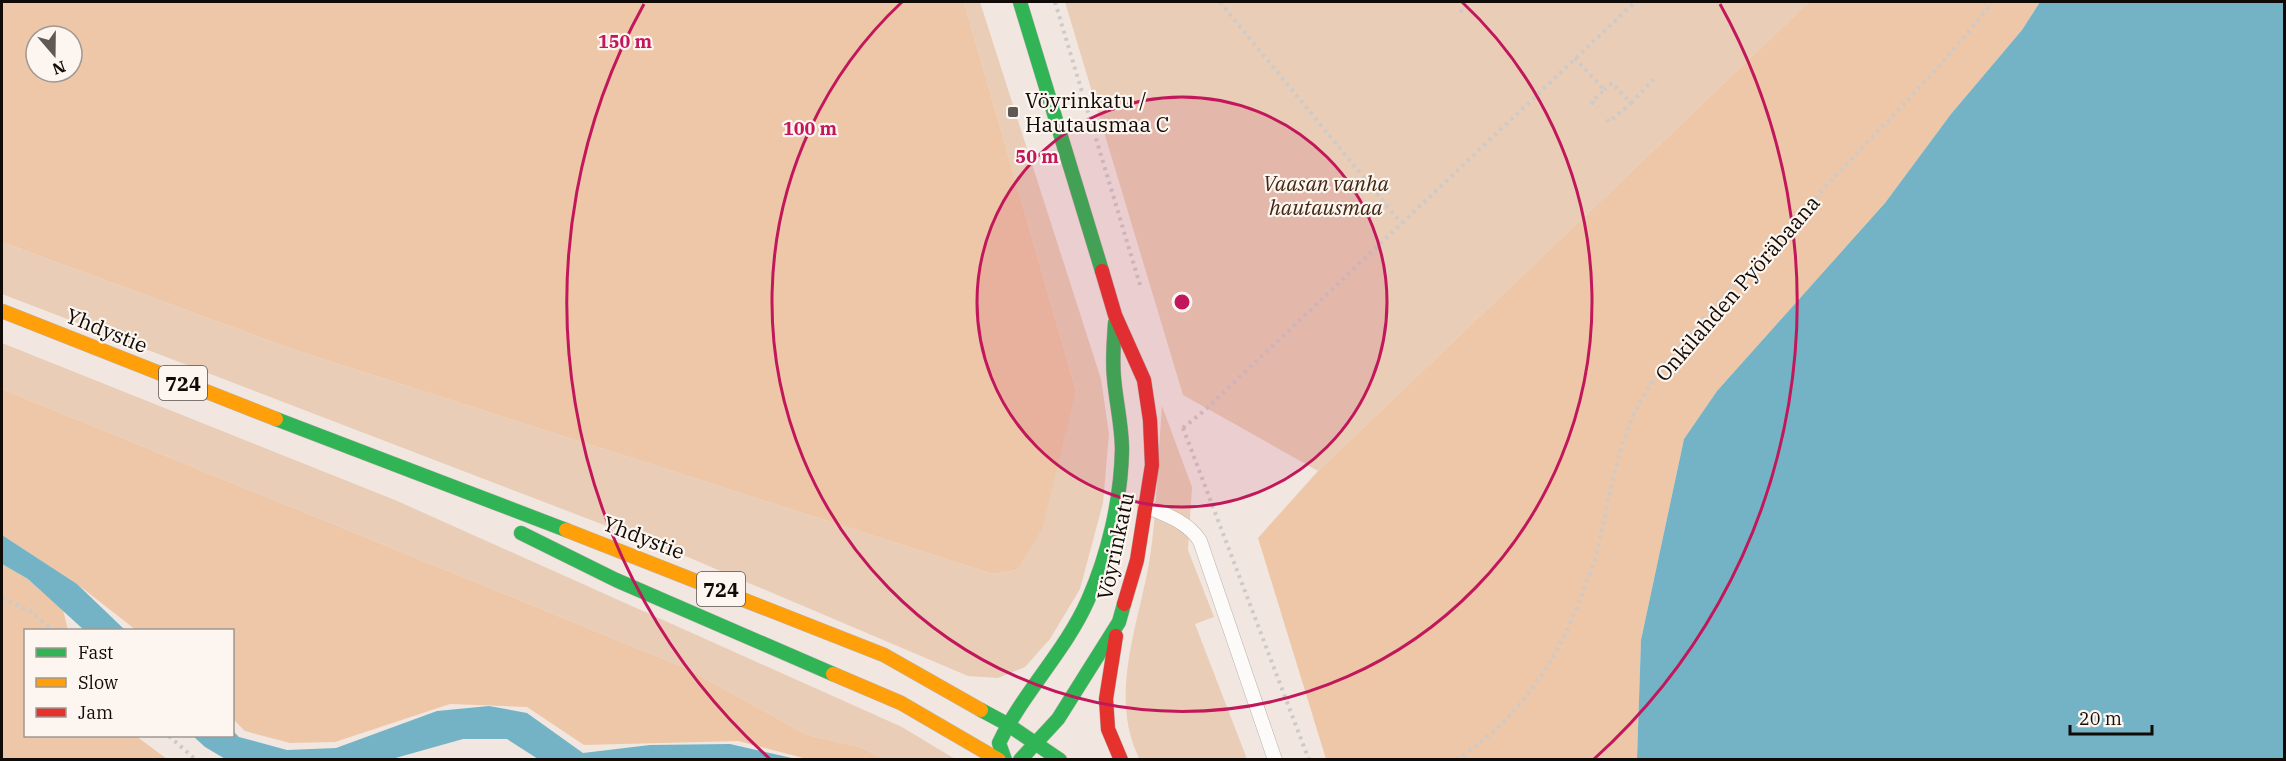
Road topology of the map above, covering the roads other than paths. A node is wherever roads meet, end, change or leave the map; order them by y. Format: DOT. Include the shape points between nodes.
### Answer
graph roads {
  1 [pos="1020,2"];
  2 [pos="2,311"];
  3 [pos="1115,315"];
  4 [pos="364,454"];
  5 [pos="1116,502"];
  6 [pos="1147,507"];
  7 [pos="480,512"];
  8 [pos="511,528"];
  9 [pos="1119,622"];
  10 [pos="1007,724"];
  11 [pos="1037,742"];
  12 [pos="999,759"];
  13 [pos="1005,759"];
  14 [pos="1020,759"];
  15 [pos="1060,759"];
  16 [pos="1121,759"];
  17 [pos="1275,759"];
  1 -- 3 [label="main road, Vöyrinkatu"];
  2 -- 4 [label="main road, Yhdystie / 724"];
  3 -- 5 [label="main road, Vöyrinkatu" via="1113,374 1122,450"];
  3 -- 6 [label="main road, Vöyrinkatu" via="1144,380 1152,465"];
  4 -- 7 [label="main road, Yhdystie / 724"];
  4 -- 10 [label="main road, Yhdystie / 724" via="884,655"];
  5 -- 6 [label="lane"];
  5 -- 10 [label="main road, Vöyrinkatu" via="1088,602"];
  6 -- 9 [label="main road, Vöyrinkatu"];
  6 -- 17 [label="lane" via="1184,523 1200,541"];
  8 -- 12 [label="main road, 724" via="616,580 901,703"];
  9 -- 11 [label="main road, Vöyrinkatu" via="1058,719"];
  9 -- 16 [label="main road" via="1106,699 1108,729"];
  10 -- 11 [label="main road, Yhdystie / 724"];
  10 -- 13 [label="main road, Vöyrinkatu" via="999,743"];
  11 -- 14 [label="main road, Vöyrinkatu"];
  11 -- 15 [label="main road, Yhdystie / 724"];
}
